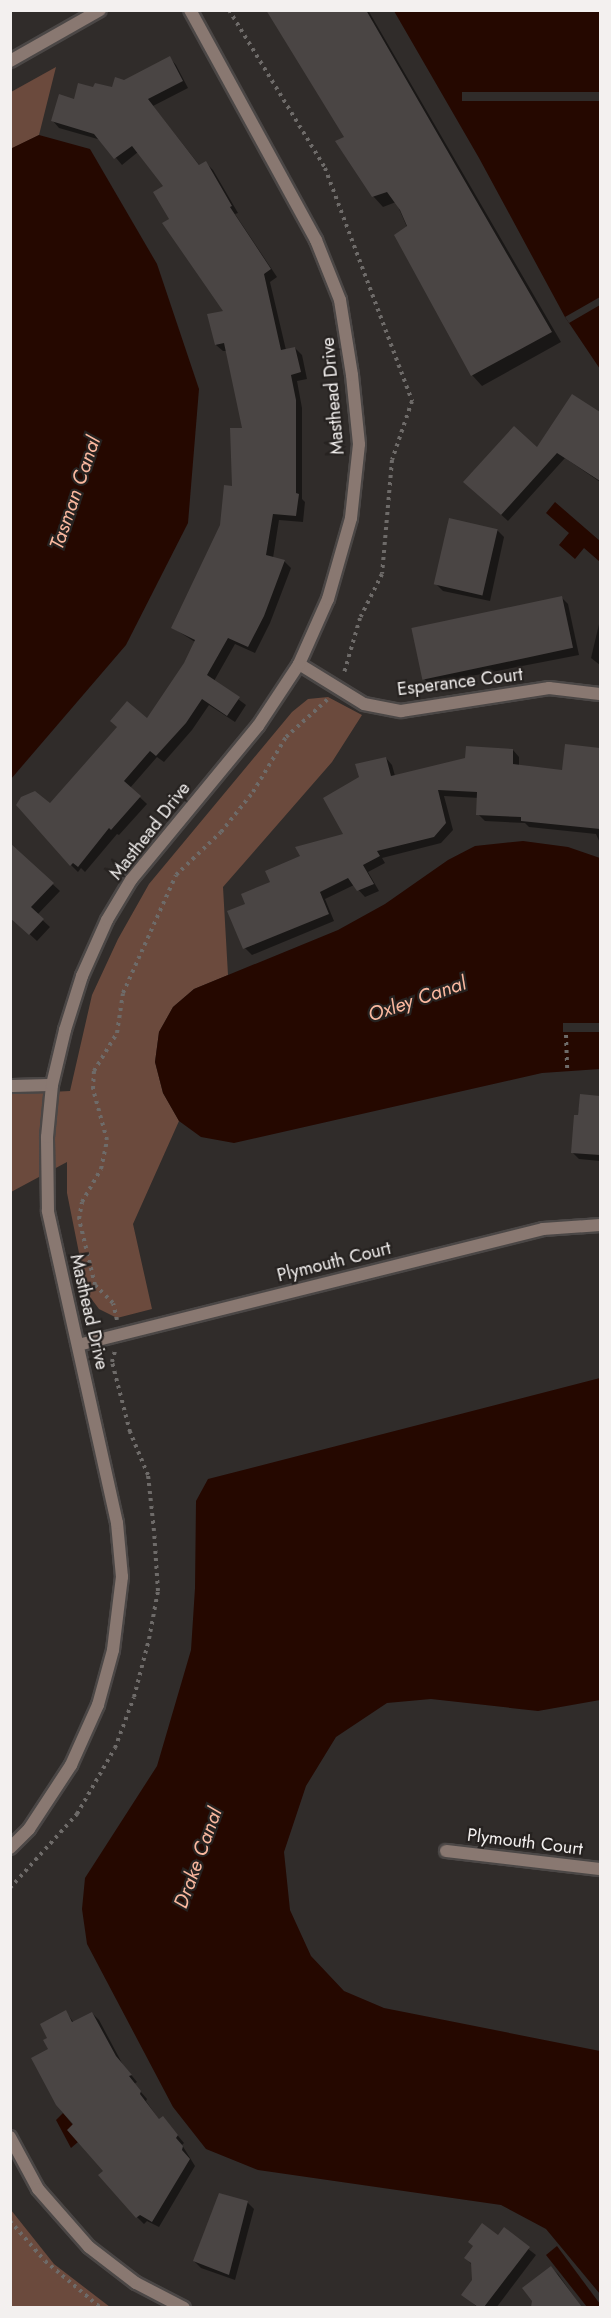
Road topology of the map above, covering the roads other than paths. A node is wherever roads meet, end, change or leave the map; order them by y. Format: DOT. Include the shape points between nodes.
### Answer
graph roads {
  1 [pos="100,10"];
  2 [pos="190,10"];
  3 [pos="10,61"];
  4 [pos="299,664"];
  5 [pos="600,694"];
  6 [pos="52,1085"];
  7 [pos="10,1086"];
  8 [pos="600,1225"];
  9 [pos="78,1345"];
  10 [pos="10,1848"];
  11 [pos="446,1851"];
  12 [pos="600,1869"];
  13 [pos="10,2137"];
  14 [pos="184,2307"];
  1 -- 3 [label="street"];
  2 -- 4 [label="street, Masthead Drive" via="316,240 342,311 359,444 351,518 328,598"];
  4 -- 5 [label="street, Esperance Court" via="364,704 401,711 549,688"];
  4 -- 6 [label="street, Masthead Drive" via="258,726 131,880 107,920 82,976"];
  6 -- 7 [label="street"];
  6 -- 9 [label="street, Masthead Drive" via="47,1137 48,1211"];
  8 -- 9 [label="street, Plymouth Court" via="543,1229"];
  9 -- 10 [label="street, Masthead Drive" via="117,1523 122,1577 113,1650 98,1705 71,1765 29,1829"];
  11 -- 12 [label="street, Plymouth Court"];
  13 -- 14 [label="street" via="38,2189 89,2247 136,2283"];
}
